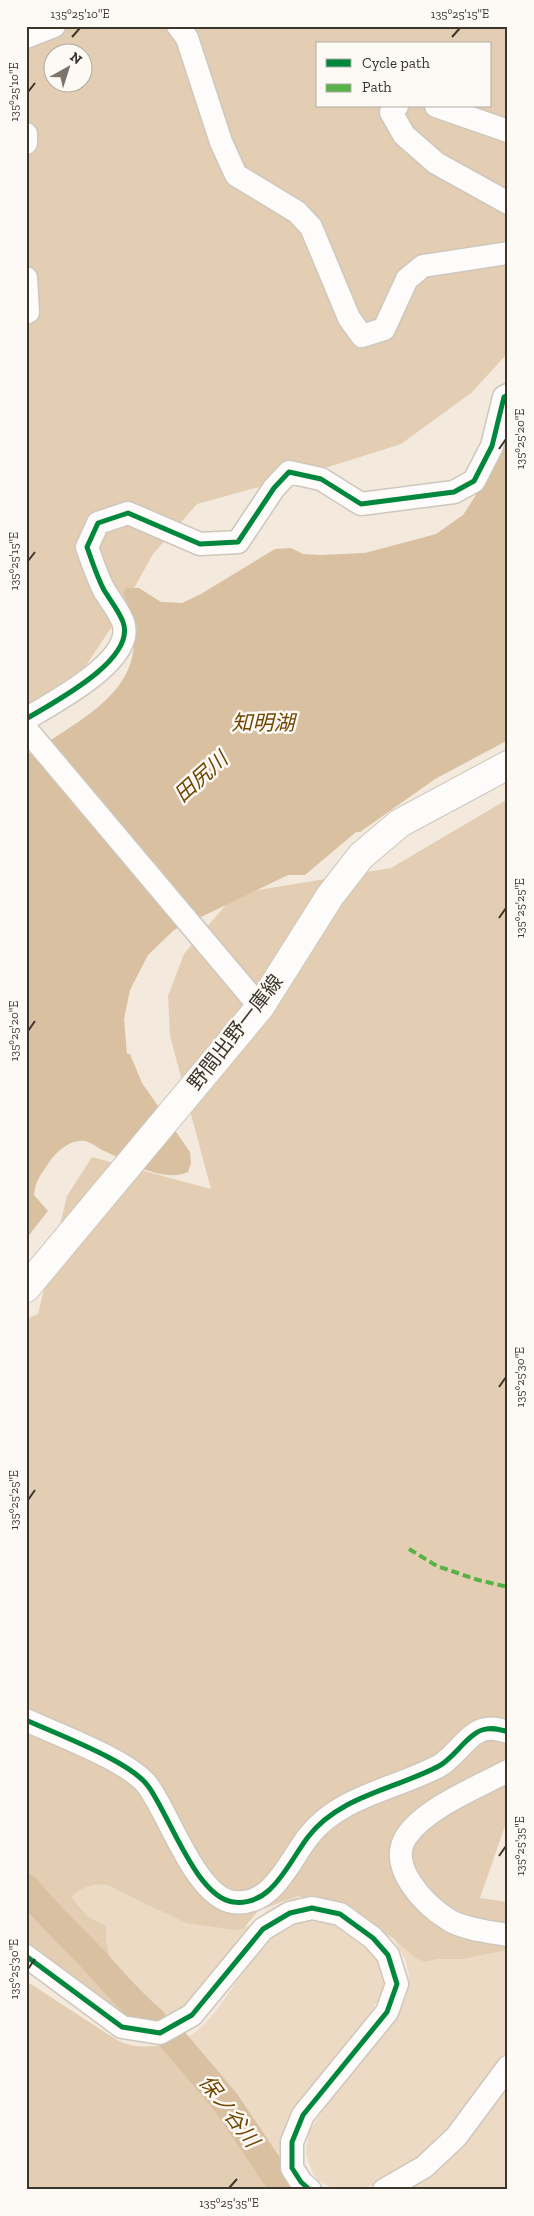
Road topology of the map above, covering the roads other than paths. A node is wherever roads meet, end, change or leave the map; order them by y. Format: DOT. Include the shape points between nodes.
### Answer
graph roads {
  1 [pos="54,26"];
  2 [pos="178,26"];
  3 [pos="26,37"];
  4 [pos="395,108"];
  5 [pos="442,108"];
  6 [pos="508,131"];
  7 [pos="26,134"];
  8 [pos="26,143"];
  9 [pos="508,203"];
  10 [pos="508,253"];
  11 [pos="26,278"];
  12 [pos="26,313"];
  13 [pos="508,396"];
  14 [pos="26,718"];
  15 [pos="31,735"];
  16 [pos="508,765"];
  17 [pos="260,1007"];
  18 [pos="26,1288"];
  19 [pos="26,1720"];
  20 [pos="508,1732"];
  21 [pos="508,1771"];
  22 [pos="508,1935"];
  23 [pos="26,1956"];
  24 [pos="508,2067"];
  25 [pos="310,2190"];
  26 [pos="384,2190"];
  1 -- 3 [label="street"];
  2 -- 10 [label="street" via="187,38 221,142 236,175 297,212 312,226 349,318 362,336 384,329 407,279 423,266"];
  4 -- 9 [label="street" via="391,112 404,135 436,163"];
  5 -- 6 [label="street"];
  7 -- 8 [label="street"];
  11 -- 12 [label="street"];
  13 -- 14 [label="street" via="504,397 492,446 474,481 454,492 361,504 321,480 289,472 274,488 238,542 200,544 128,513 98,522 87,547 103,588 124,624 123,641 108,665"];
  15 -- 17 [label="street"];
  16 -- 17 [label="main road, 野間出野一庫線" via="400,823 360,856 330,896"];
  17 -- 18 [label="main road, 野間出野一庫線"];
  19 -- 20 [label="street" via="124,1765 148,1785 202,1881 216,1894 232,1902 254,1900 275,1886 308,1836 347,1805 440,1766 481,1730 496,1728"];
  21 -- 22 [label="street" via="431,1814 406,1837 400,1851 414,1889 450,1921"];
  23 -- 25 [label="street" via="122,2027 160,2033 192,2015 263,1928 290,1913 312,1908 340,1914 373,1938 388,1955 397,1984 387,2012 303,2115 292,2142 292,2168"];
  24 -- 26 [label="street" via="456,2137 424,2167"];
}
